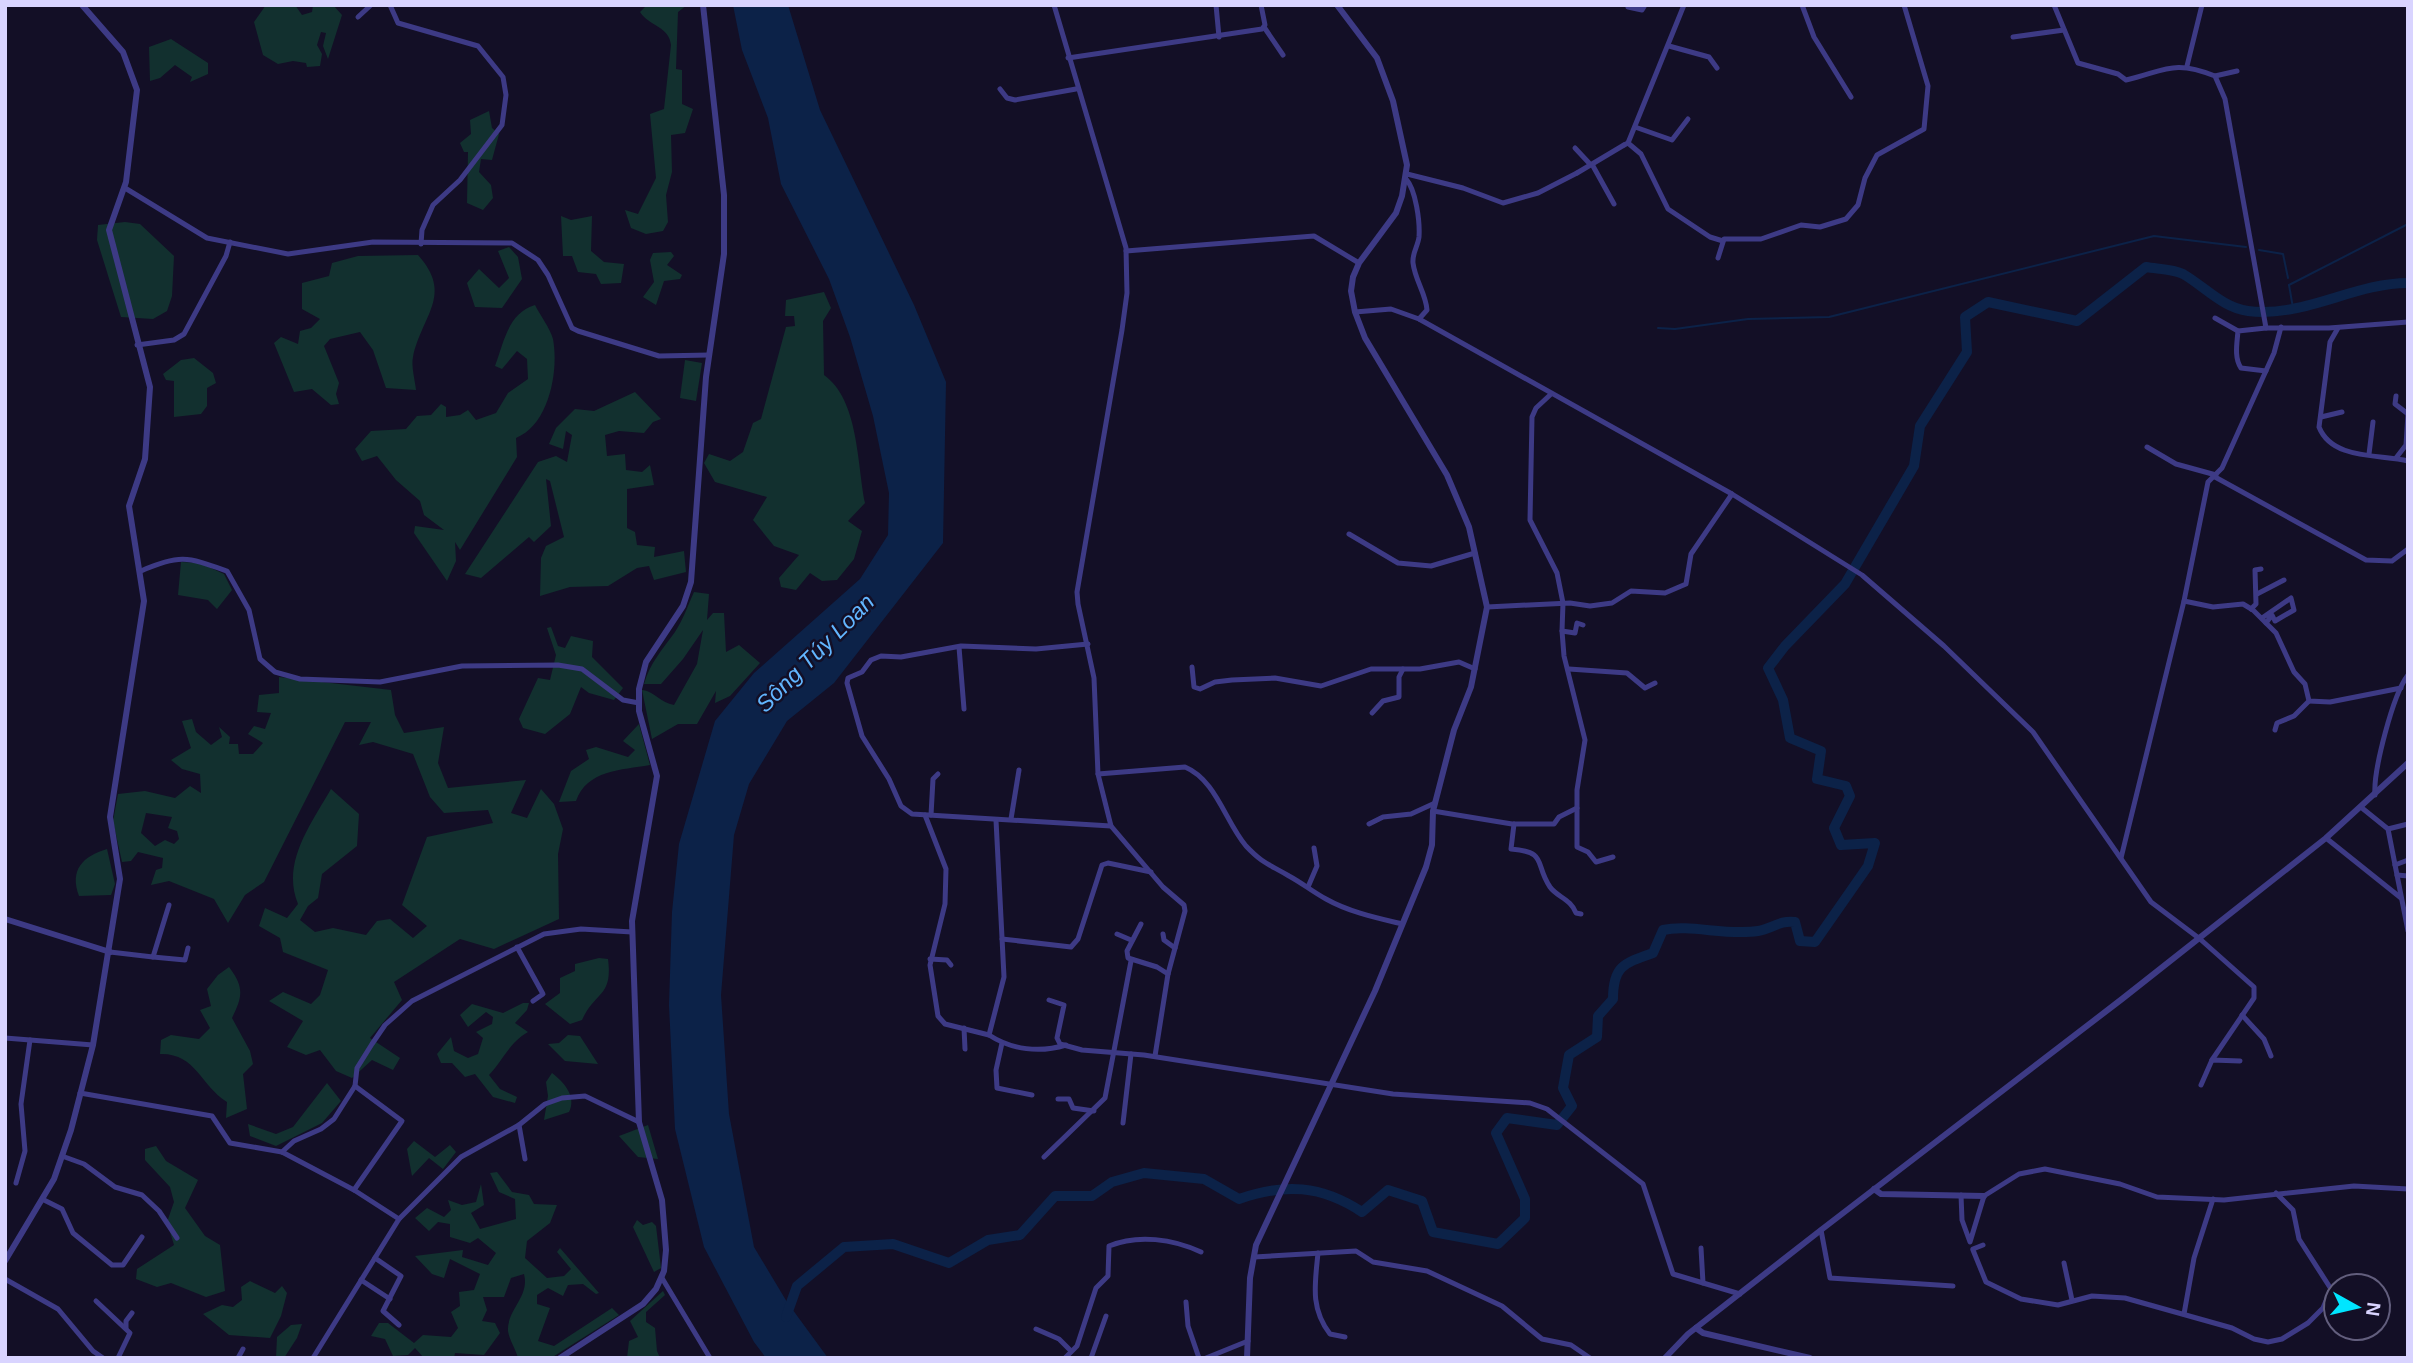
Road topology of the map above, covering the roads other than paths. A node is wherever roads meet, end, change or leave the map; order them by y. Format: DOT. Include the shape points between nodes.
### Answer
graph roads {
  1 [pos="82,5"];
  2 [pos="371,5"];
  3 [pos="390,5"];
  4 [pos="703,5"];
  5 [pos="1054,5"];
  6 [pos="1216,5"];
  7 [pos="1261,5"];
  8 [pos="1337,5"];
  9 [pos="1645,5"];
  10 [pos="1684,5"];
  11 [pos="1802,5"];
  12 [pos="1904,5"];
  13 [pos="2054,5"];
  14 [pos="2202,5"];
  15 [pos="1628,7"];
  16 [pos="358,17"];
  17 [pos="1264,27"];
  18 [pos="2064,30"];
  19 [pos="1219,37"];
  20 [pos="2013,37"];
  21 [pos="1669,46"];
  22 [pos="1283,55"];
  23 [pos="1068,58"];
  24 [pos="2187,66"];
  25 [pos="1717,68"];
  26 [pos="2237,71"];
  27 [pos="2215,76"];
  28 [pos="1000,89"];
  29 [pos="1076,89"];
  30 [pos="1851,97"];
  31 [pos="1688,119"];
  32 [pos="1635,127"];
  33 [pos="1626,144"];
  34 [pos="1575,148"];
  35 [pos="1407,176"];
  36 [pos="125,188"];
  37 [pos="1614,204"];
  38 [pos="1723,241"];
  39 [pos="229,242"];
  40 [pos="421,244"];
  41 [pos="1126,251"];
  42 [pos="1718,258"];
  43 [pos="1359,263"];
  44 [pos="1355,312"];
  45 [pos="2215,318"];
  46 [pos="1419,319"];
  47 [pos="2408,321"];
  48 [pos="2281,327"];
  49 [pos="2266,328"];
  50 [pos="2338,328"];
  51 [pos="2238,331"];
  52 [pos="137,345"];
  53 [pos="709,355"];
  54 [pos="2266,371"];
  55 [pos="1550,395"];
  56 [pos="2396,396"];
  57 [pos="2342,412"];
  58 [pos="2408,414"];
  59 [pos="2321,417"];
  60 [pos="2373,422"];
  61 [pos="2147,447"];
  62 [pos="2369,454"];
  63 [pos="2396,458"];
  64 [pos="2408,461"];
  65 [pos="2215,476"];
  66 [pos="1732,494"];
  67 [pos="1349,534"];
  68 [pos="2408,549"];
  69 [pos="1475,553"];
  70 [pos="2261,569"];
  71 [pos="141,571"];
  72 [pos="2284,580"];
  73 [pos="2257,594"];
  74 [pos="2184,600"];
  75 [pos="1563,603"];
  76 [pos="1487,607"];
  77 [pos="2251,609"];
  78 [pos="2264,620"];
  79 [pos="1583,625"];
  80 [pos="1562,631"];
  81 [pos="1088,644"];
  82 [pos="959,646"];
  83 [pos="1192,667"];
  84 [pos="1403,669"];
  85 [pos="1475,669"];
  86 [pos="1569,669"];
  87 [pos="2408,675"];
  88 [pos="1655,683"];
  89 [pos="2401,688"];
  90 [pos="2309,701"];
  91 [pos="639,703"];
  92 [pos="964,709"];
  93 [pos="1372,713"];
  94 [pos="2275,730"];
  95 [pos="2408,763"];
  96 [pos="1019,770"];
  97 [pos="938,774"];
  98 [pos="1098,774"];
  99 [pos="2375,795"];
  100 [pos="1434,807"];
  101 [pos="1577,808"];
  102 [pos="2362,808"];
  103 [pos="928,815"];
  104 [pos="1011,818"];
  105 [pos="996,820"];
  106 [pos="1369,824"];
  107 [pos="1514,824"];
  108 [pos="2408,824"];
  109 [pos="1111,826"];
  110 [pos="2388,829"];
  111 [pos="2326,838"];
  112 [pos="1314,848"];
  113 [pos="1613,857"];
  114 [pos="2121,858"];
  115 [pos="2408,860"];
  116 [pos="2395,864"];
  117 [pos="1151,872"];
  118 [pos="2397,875"];
  119 [pos="2408,876"];
  120 [pos="1308,887"];
  121 [pos="2401,898"];
  122 [pos="169,905"];
  123 [pos="1581,914"];
  124 [pos="5,919"];
  125 [pos="1141,924"];
  126 [pos="1402,924"];
  127 [pos="2408,931"];
  128 [pos="632,932"];
  129 [pos="1117,934"];
  130 [pos="1163,934"];
  131 [pos="2200,939"];
  132 [pos="1002,940"];
  133 [pos="1131,940"];
  134 [pos="517,947"];
  135 [pos="188,948"];
  136 [pos="1175,948"];
  137 [pos="110,952"];
  138 [pos="153,957"];
  139 [pos="930,959"];
  140 [pos="1131,961"];
  141 [pos="951,965"];
  142 [pos="1168,974"];
  143 [pos="1049,1000"];
  144 [pos="533,1001"];
  145 [pos="2242,1015"];
  146 [pos="964,1028"];
  147 [pos="989,1035"];
  148 [pos="5,1038"];
  149 [pos="30,1040"];
  150 [pos="1002,1043"];
  151 [pos="93,1045"];
  152 [pos="1067,1045"];
  153 [pos="965,1049"];
  154 [pos="1115,1053"];
  155 [pos="1131,1054"];
  156 [pos="1155,1056"];
  157 [pos="2271,1056"];
  158 [pos="2212,1060"];
  159 [pos="2240,1061"];
  160 [pos="1331,1083"];
  161 [pos="2201,1085"];
  162 [pos="355,1087"];
  163 [pos="80,1093"];
  164 [pos="1031,1095"];
  165 [pos="1058,1099"];
  166 [pos="1094,1111"];
  167 [pos="639,1122"];
  168 [pos="1122,1123"];
  169 [pos="519,1125"];
  170 [pos="282,1153"];
  171 [pos="62,1156"];
  172 [pos="1044,1157"];
  173 [pos="525,1159"];
  174 [pos="16,1183"];
  175 [pos="1874,1189"];
  176 [pos="2408,1189"];
  177 [pos="354,1190"];
  178 [pos="2276,1193"];
  179 [pos="1961,1195"];
  180 [pos="1984,1196"];
  181 [pos="42,1199"];
  182 [pos="2213,1199"];
  183 [pos="400,1219"];
  184 [pos="1821,1230"];
  185 [pos="142,1237"];
  186 [pos="177,1237"];
  187 [pos="1970,1242"];
  188 [pos="1983,1245"];
  189 [pos="1701,1248"];
  190 [pos="1973,1250"];
  191 [pos="1201,1252"];
  192 [pos="1318,1253"];
  193 [pos="1254,1257"];
  194 [pos="375,1258"];
  195 [pos="5,1261"];
  196 [pos="2064,1263"];
  197 [pos="662,1278"];
  198 [pos="5,1279"];
  199 [pos="361,1280"];
  200 [pos="1703,1283"];
  201 [pos="1954,1286"];
  202 [pos="1740,1294"];
  203 [pos="390,1298"];
  204 [pos="2073,1300"];
  205 [pos="96,1301"];
  206 [pos="1186,1302"];
  207 [pos="132,1313"];
  208 [pos="2184,1314"];
  209 [pos="1106,1316"];
  210 [pos="399,1325"];
  211 [pos="126,1328"];
  212 [pos="1696,1328"];
  213 [pos="1036,1329"];
  214 [pos="1345,1337"];
  215 [pos="1248,1341"];
  216 [pos="243,1349"];
  217 [pos="1071,1351"];
  218 [pos="103,1358"];
  219 [pos="118,1358"];
  220 [pos="238,1358"];
  221 [pos="313,1358"];
  222 [pos="560,1358"];
  223 [pos="710,1358"];
  224 [pos="1065,1358"];
  225 [pos="1091,1358"];
  226 [pos="1199,1358"];
  227 [pos="1206,1358"];
  228 [pos="1247,1358"];
  229 [pos="1590,1358"];
  230 [pos="1665,1358"];
  231 [pos="1810,1358"];
  1 -- 36 [label="street" via="117,43 135,80"];
  2 -- 16 [label="street"];
  3 -- 40 [label="street" via="398,23 478,46 503,76 506,94 502,125 460,180 433,205"];
  4 -- 53 [label="street" via="724,195 724,254"];
  5 -- 23 [label="street"];
  6 -- 19 [label="street"];
  7 -- 17 [label="street"];
  8 -- 35 [label="street" via="1377,58 1393,101"];
  9 -- 15 [label="street" via="1642,10"];
  10 -- 21 [label="street"];
  11 -- 30 [label="street" via="1814,37"];
  12 -- 38 [label="street" via="1928,86 1924,129 1877,155 1858,205 1846,219 1820,227 1801,225 1760,239 1731,237"];
  13 -- 18 [label="street"];
  14 -- 24 [label="street"];
  17 -- 19 [label="street"];
  17 -- 22 [label="street"];
  18 -- 20 [label="street"];
  18 -- 24 [label="street" via="2078,62 2126,80 2155,69"];
  19 -- 23 [label="street"];
  21 -- 25 [label="street" via="1709,57"];
  21 -- 32 [label="street"];
  23 -- 29 [label="street"];
  24 -- 27 [label="street"];
  26 -- 27 [label="street"];
  27 -- 49 [label="street" via="2225,99"];
  28 -- 29 [label="street" via="1015,100"];
  29 -- 41 [label="street"];
  31 -- 32 [label="street" via="1672,140"];
  32 -- 33 [label="street"];
  33 -- 35 [label="street, bridge" via="1538,193 1503,203 1463,188"];
  33 -- 38 [label="street" via="1641,154 1668,209"];
  34 -- 37 [label="street"];
  35 -- 43 [label="street" via="1396,213"];
  35 -- 46 [label="street" via="1419,234 1413,251 1415,277 1427,301 1427,310"];
  36 -- 39 [label="street" via="197,234"];
  36 -- 52 [label="street" via="109,230"];
  38 -- 42 [label="street"];
  39 -- 40 [label="street" via="294,254 373,242"];
  39 -- 52 [label="street" via="184,334 174,340"];
  40 -- 53 [label="street" via="512,243 538,260 572,328 659,356"];
  41 -- 43 [label="street" via="1314,236"];
  41 -- 81 [label="street" via="1122,330 1077,592"];
  43 -- 44 [label="street" via="1351,291"];
  44 -- 46 [label="street" via="1391,309"];
  44 -- 69 [label="street" via="1365,338 1447,475"];
  45 -- 51 [label="street"];
  46 -- 55 [label="street"];
  47 -- 50 [label="street"];
  48 -- 49 [label="street"];
  48 -- 50 [label="street"];
  48 -- 54 [label="street"];
  49 -- 51 [label="street"];
  50 -- 59 [label="street" via="2330,342"];
  51 -- 54 [label="street" via="2237,363 2241,368"];
  52 -- 71 [label="street" via="150,391 145,459 129,506"];
  53 -- 91 [label="street" via="691,582 682,606 641,673"];
  54 -- 65 [label="street"];
  55 -- 66 [label="street"];
  55 -- 75 [label="street" via="1532,417 1530,520 1554,563"];
  56 -- 58 [label="street" via="2395,404"];
  57 -- 59 [label="street"];
  58 -- 63 [label="street" via="2406,445"];
  59 -- 62 [label="street" via="2319,427 2329,441 2343,451"];
  60 -- 62 [label="street"];
  61 -- 65 [label="street" via="2176,464"];
  62 -- 63 [label="street"];
  63 -- 64 [label="street"];
  65 -- 68 [label="street" via="2367,559 2392,561"];
  65 -- 74 [label="street" via="2208,482"];
  66 -- 75 [label="street" via="1691,554 1686,584 1665,593 1631,591 1612,603"];
  66 -- 114 [label="street" via="1862,575 1944,646 2033,732"];
  67 -- 69 [label="street" via="1398,563 1431,566"];
  69 -- 76 [label="street"];
  70 -- 73 [label="street" via="2255,570"];
  71 -- 91 [label="street" via="170,558 194,559 227,571 249,610 260,659 275,672 300,679 380,682 462,666 558,665 582,669 623,700"];
  71 -- 137 [label="street" via="144,601 110,817 120,879"];
  72 -- 73 [label="street"];
  73 -- 77 [label="street"];
  74 -- 77 [label="street" via="2213,607 2243,604"];
  74 -- 114 [label="street"];
  75 -- 76 [label="street"];
  75 -- 80 [label="street"];
  76 -- 85 [label="street"];
  77 -- 78 [label="street"];
  78 -- 78 [label="street" via="2291,598 2294,610 2277,620 2272,615"];
  78 -- 90 [label="street" via="2305,684"];
  79 -- 80 [label="street" via="1577,623 1574,633"];
  80 -- 86 [label="street"];
  81 -- 82 [label="street" via="1036,649"];
  81 -- 98 [label="street"];
  82 -- 92 [label="street"];
  82 -- 103 [label="street" via="876,657 847,680 862,736 901,806 912,814"];
  83 -- 84 [label="street" via="1194,687 1200,689 1215,682 1275,678 1321,686 1371,669"];
  84 -- 85 [label="street" via="1459,663"];
  84 -- 93 [label="street" via="1399,697 1383,701"];
  85 -- 100 [label="street"];
  86 -- 88 [label="street" via="1628,673 1645,688"];
  86 -- 101 [label="street" via="1585,740"];
  87 -- 89 [label="street"];
  89 -- 90 [label="street" via="2330,702"];
  89 -- 99 [label="street" via="2377,771"];
  90 -- 94 [label="street" via="2294,716 2277,723"];
  91 -- 128 [label="street" via="656,784"];
  95 -- 99 [label="street"];
  96 -- 104 [label="street"];
  97 -- 103 [label="street"];
  98 -- 109 [label="street"];
  98 -- 120 [label="street" via="1185,767 1195,771 1207,782 1228,823 1267,867"];
  99 -- 102 [label="street"];
  100 -- 106 [label="street"];
  100 -- 107 [label="street"];
  100 -- 126 [label="street" via="1426,867"];
  101 -- 107 [label="street" via="1554,824"];
  101 -- 113 [label="street" via="1577,847 1595,862"];
  102 -- 110 [label="street"];
  102 -- 111 [label="street"];
  103 -- 105 [label="street"];
  103 -- 139 [label="street" via="947,887"];
  104 -- 105 [label="street"];
  104 -- 109 [label="street"];
  105 -- 132 [label="street"];
  107 -- 123 [label="street" via="1511,849 1530,851 1538,858 1550,888"];
  108 -- 110 [label="street"];
  109 -- 117 [label="street"];
  110 -- 116 [label="street"];
  111 -- 121 [label="street"];
  111 -- 131 [label="street"];
  112 -- 120 [label="street" via="1317,866"];
  114 -- 131 [label="street" via="2151,902"];
  115 -- 116 [label="street"];
  116 -- 118 [label="street"];
  117 -- 132 [label="street" via="1102,865 1078,939 1070,947"];
  117 -- 136 [label="street" via="1184,905"];
  118 -- 119 [label="street"];
  118 -- 121 [label="street"];
  120 -- 126 [label="street" via="1326,899"];
  121 -- 127 [label="street"];
  122 -- 138 [label="street"];
  124 -- 137 [label="street"];
  125 -- 133 [label="street"];
  126 -- 160 [label="street"];
  128 -- 134 [label="street" via="558,930"];
  128 -- 167 [label="street"];
  129 -- 133 [label="street"];
  130 -- 136 [label="street"];
  131 -- 145 [label="street" via="2254,987 2254,998"];
  131 -- 175 [label="street"];
  132 -- 147 [label="street" via="1004,977"];
  133 -- 140 [label="street" via="1126,955"];
  134 -- 144 [label="street" via="543,994"];
  134 -- 162 [label="street" via="412,1001 372,1044 357,1068"];
  135 -- 138 [label="street" via="184,960"];
  136 -- 142 [label="street"];
  137 -- 138 [label="street"];
  137 -- 151 [label="street"];
  139 -- 141 [label="street" via="947,960"];
  139 -- 146 [label="street" via="940,1019"];
  140 -- 142 [label="street"];
  140 -- 154 [label="street"];
  142 -- 156 [label="street"];
  143 -- 152 [label="street" via="1064,1005 1057,1038"];
  145 -- 157 [label="street" via="2264,1039"];
  145 -- 158 [label="street"];
  146 -- 147 [label="street"];
  146 -- 153 [label="street"];
  147 -- 150 [label="street"];
  148 -- 149 [label="street"];
  149 -- 151 [label="street"];
  149 -- 174 [label="street" via="21,1104 25,1151"];
  150 -- 152 [label="street" via="1044,1051"];
  150 -- 164 [label="street" via="997,1088"];
  151 -- 163 [label="street"];
  152 -- 154 [label="street"];
  154 -- 155 [label="street"];
  154 -- 166 [label="street" via="1105,1098"];
  155 -- 156 [label="street"];
  155 -- 168 [label="street"];
  156 -- 160 [label="street"];
  158 -- 159 [label="street"];
  158 -- 161 [label="street"];
  160 -- 193 [label="street"];
  160 -- 200 [label="street" via="1419,1096 1530,1103 1558,1115 1643,1184 1673,1274"];
  162 -- 170 [label="street" via="328,1125 294,1141"];
  162 -- 177 [label="street" via="402,1121"];
  163 -- 170 [label="street" via="212,1116 230,1143"];
  163 -- 171 [label="street"];
  165 -- 166 [label="street" via="1069,1099 1073,1108"];
  166 -- 172 [label="street"];
  167 -- 169 [label="street" via="576,1095 545,1104"];
  167 -- 197 [label="street" via="662,1200 667,1250"];
  169 -- 173 [label="street"];
  169 -- 183 [label="street" via="461,1157"];
  170 -- 177 [label="street"];
  171 -- 181 [label="street"];
  171 -- 186 [label="street" via="84,1164 115,1187 142,1195"];
  175 -- 179 [label="street" via="1881,1194"];
  175 -- 184 [label="street"];
  176 -- 178 [label="street" via="2354,1186"];
  177 -- 183 [label="street"];
  178 -- 182 [label="street"];
  178 -- 208 [label="street" via="2293,1210 2299,1239 2330,1283 2330,1296 2323,1308 2293,1333 2267,1342"];
  179 -- 180 [label="street"];
  179 -- 187 [label="street" via="1962,1220"];
  180 -- 182 [label="street" via="2019,1174 2045,1169 2109,1181 2157,1197"];
  180 -- 187 [label="street"];
  181 -- 185 [label="street" via="62,1209 73,1233 112,1265 123,1265"];
  181 -- 195 [label="street"];
  182 -- 208 [label="street" via="2194,1258"];
  183 -- 194 [label="street"];
  184 -- 201 [label="street" via="1830,1278"];
  184 -- 202 [label="street"];
  187 -- 190 [label="street"];
  188 -- 190 [label="street"];
  189 -- 200 [label="street"];
  190 -- 204 [label="street" via="1986,1282 2037,1303 2057,1305"];
  191 -- 217 [label="street" via="1180,1242 1140,1239 1109,1247 1108,1276 1096,1288 1077,1346"];
  192 -- 193 [label="street"];
  192 -- 214 [label="street" via="1313,1298 1330,1334"];
  192 -- 229 [label="street" via="1356,1251 1373,1262 1427,1271 1502,1306 1542,1339 1572,1345"];
  193 -- 215 [label="street"];
  194 -- 199 [label="street"];
  194 -- 203 [label="street" via="401,1276"];
  196 -- 204 [label="street"];
  197 -- 222 [label="street" via="643,1304"];
  197 -- 223 [label="street"];
  198 -- 218 [label="street" via="58,1309"];
  199 -- 203 [label="street"];
  199 -- 221 [label="street"];
  200 -- 202 [label="street"];
  202 -- 212 [label="street"];
  203 -- 210 [label="street" via="383,1312"];
  204 -- 208 [label="street" via="2110,1296"];
  205 -- 211 [label="street"];
  206 -- 226 [label="street"];
  207 -- 211 [label="street"];
  209 -- 225 [label="street"];
  211 -- 219 [label="street" via="131,1336"];
  212 -- 230 [label="street"];
  212 -- 231 [label="street"];
  213 -- 217 [label="street" via="1059,1339"];
  215 -- 227 [label="street"];
  215 -- 228 [label="street"];
  216 -- 220 [label="street"];
  217 -- 224 [label="street"];
}
